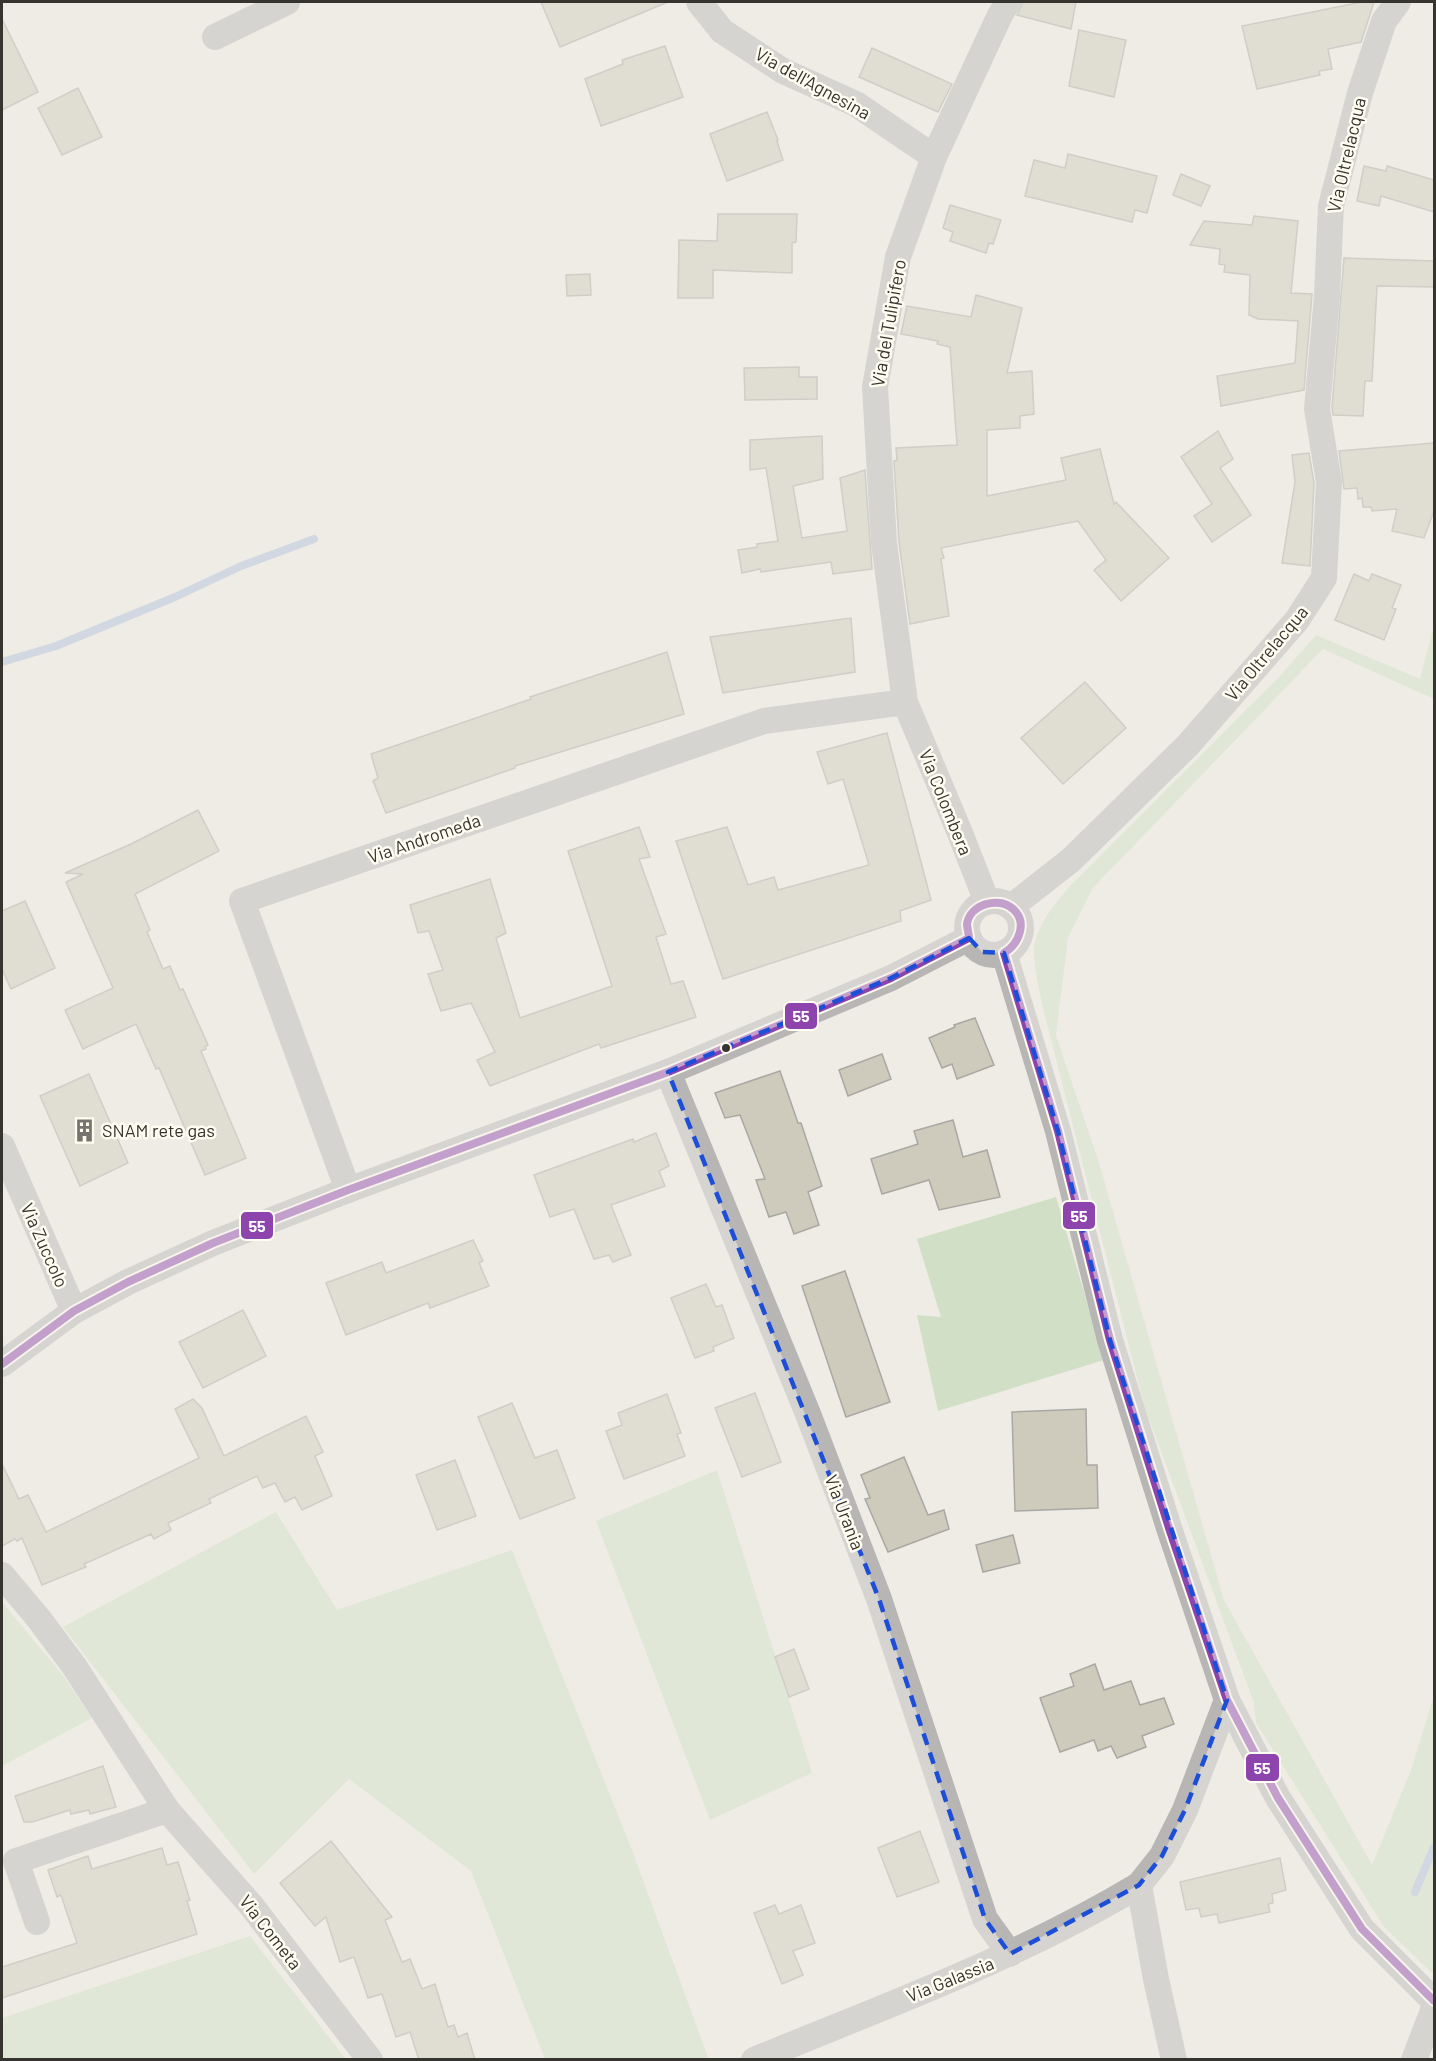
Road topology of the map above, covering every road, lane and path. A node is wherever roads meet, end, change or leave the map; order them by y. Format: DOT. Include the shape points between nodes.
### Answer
graph roads {
  1 [pos="287,2"];
  2 [pos="699,2"];
  3 [pos="1008,2"];
  4 [pos="1398,2"];
  5 [pos="215,37"];
  6 [pos="934,157"];
  7 [pos="905,702"];
  8 [pos="999,905"];
  9 [pos="969,938"];
  10 [pos="1004,953"];
  11 [pos="668,1072"];
  12 [pos="2,1146"];
  13 [pos="348,1190"];
  14 [pos="74,1311"];
  15 [pos="2,1364"];
  16 [pos="2,1575"];
  17 [pos="1227,1700"];
  18 [pos="168,1810"];
  19 [pos="1139,1885"];
  20 [pos="37,1922"];
  21 [pos="1010,1954"];
  22 [pos="1434,2001"];
  23 [pos="1434,2008"];
  24 [pos="370,2060"];
  25 [pos="754,2060"];
  26 [pos="1174,2060"];
  27 [pos="1414,2060"];
  1 -- 5 [label="street"];
  2 -- 6 [label="street, Via dell'Agnesina" via="722,31 783,71 856,104"];
  3 -- 6 [label="street, Via del Tulipifero"];
  4 -- 8 [label="street, Via Oltrelacqua" via="1384,21 1331,206 1317,409 1329,482 1324,578 1297,620 1188,745 1071,860"];
  6 -- 7 [label="street, Via del Tulipifero" via="898,257 875,387 884,543"];
  7 -- 8 [label="street, Via Colombera" via="960,833"];
  7 -- 13 [label="street, Via Andromeda" via="764,721 242,901"];
  8 -- 9 [label="street" via="977,907 967,927"];
  8 -- 10 [label="street" via="1018,915 1021,930 1017,942"];
  9 -- 10 [label="street" via="982,952"];
  9 -- 11 [label="street, Via Zuccolo" via="891,978"];
  10 -- 17 [label="street" via="1058,1131 1110,1340"];
  11 -- 13 [label="street, Via Zuccolo"];
  11 -- 21 [label="street, Via Urania" via="879,1599 985,1919"];
  12 -- 14 [label="street, Via Zuccolo"];
  13 -- 14 [label="street, Via Zuccolo" via="213,1243"];
  14 -- 15 [label="street, Via Zuccolo"];
  16 -- 18 [label="street, Via Cometa" via="74,1666"];
  17 -- 19 [label="street" via="1185,1810 1162,1856"];
  17 -- 22 [label="street" via="1278,1798 1362,1929"];
  18 -- 20 [label="street" via="16,1861"];
  18 -- 24 [label="street, Via Cometa" via="250,1904"];
  19 -- 21 [label="street, Via Galassia" via="1090,1915"];
  19 -- 26 [label="street"];
  21 -- 25 [label="street, Via Galassia"];
  23 -- 27 [label="street"];
}
